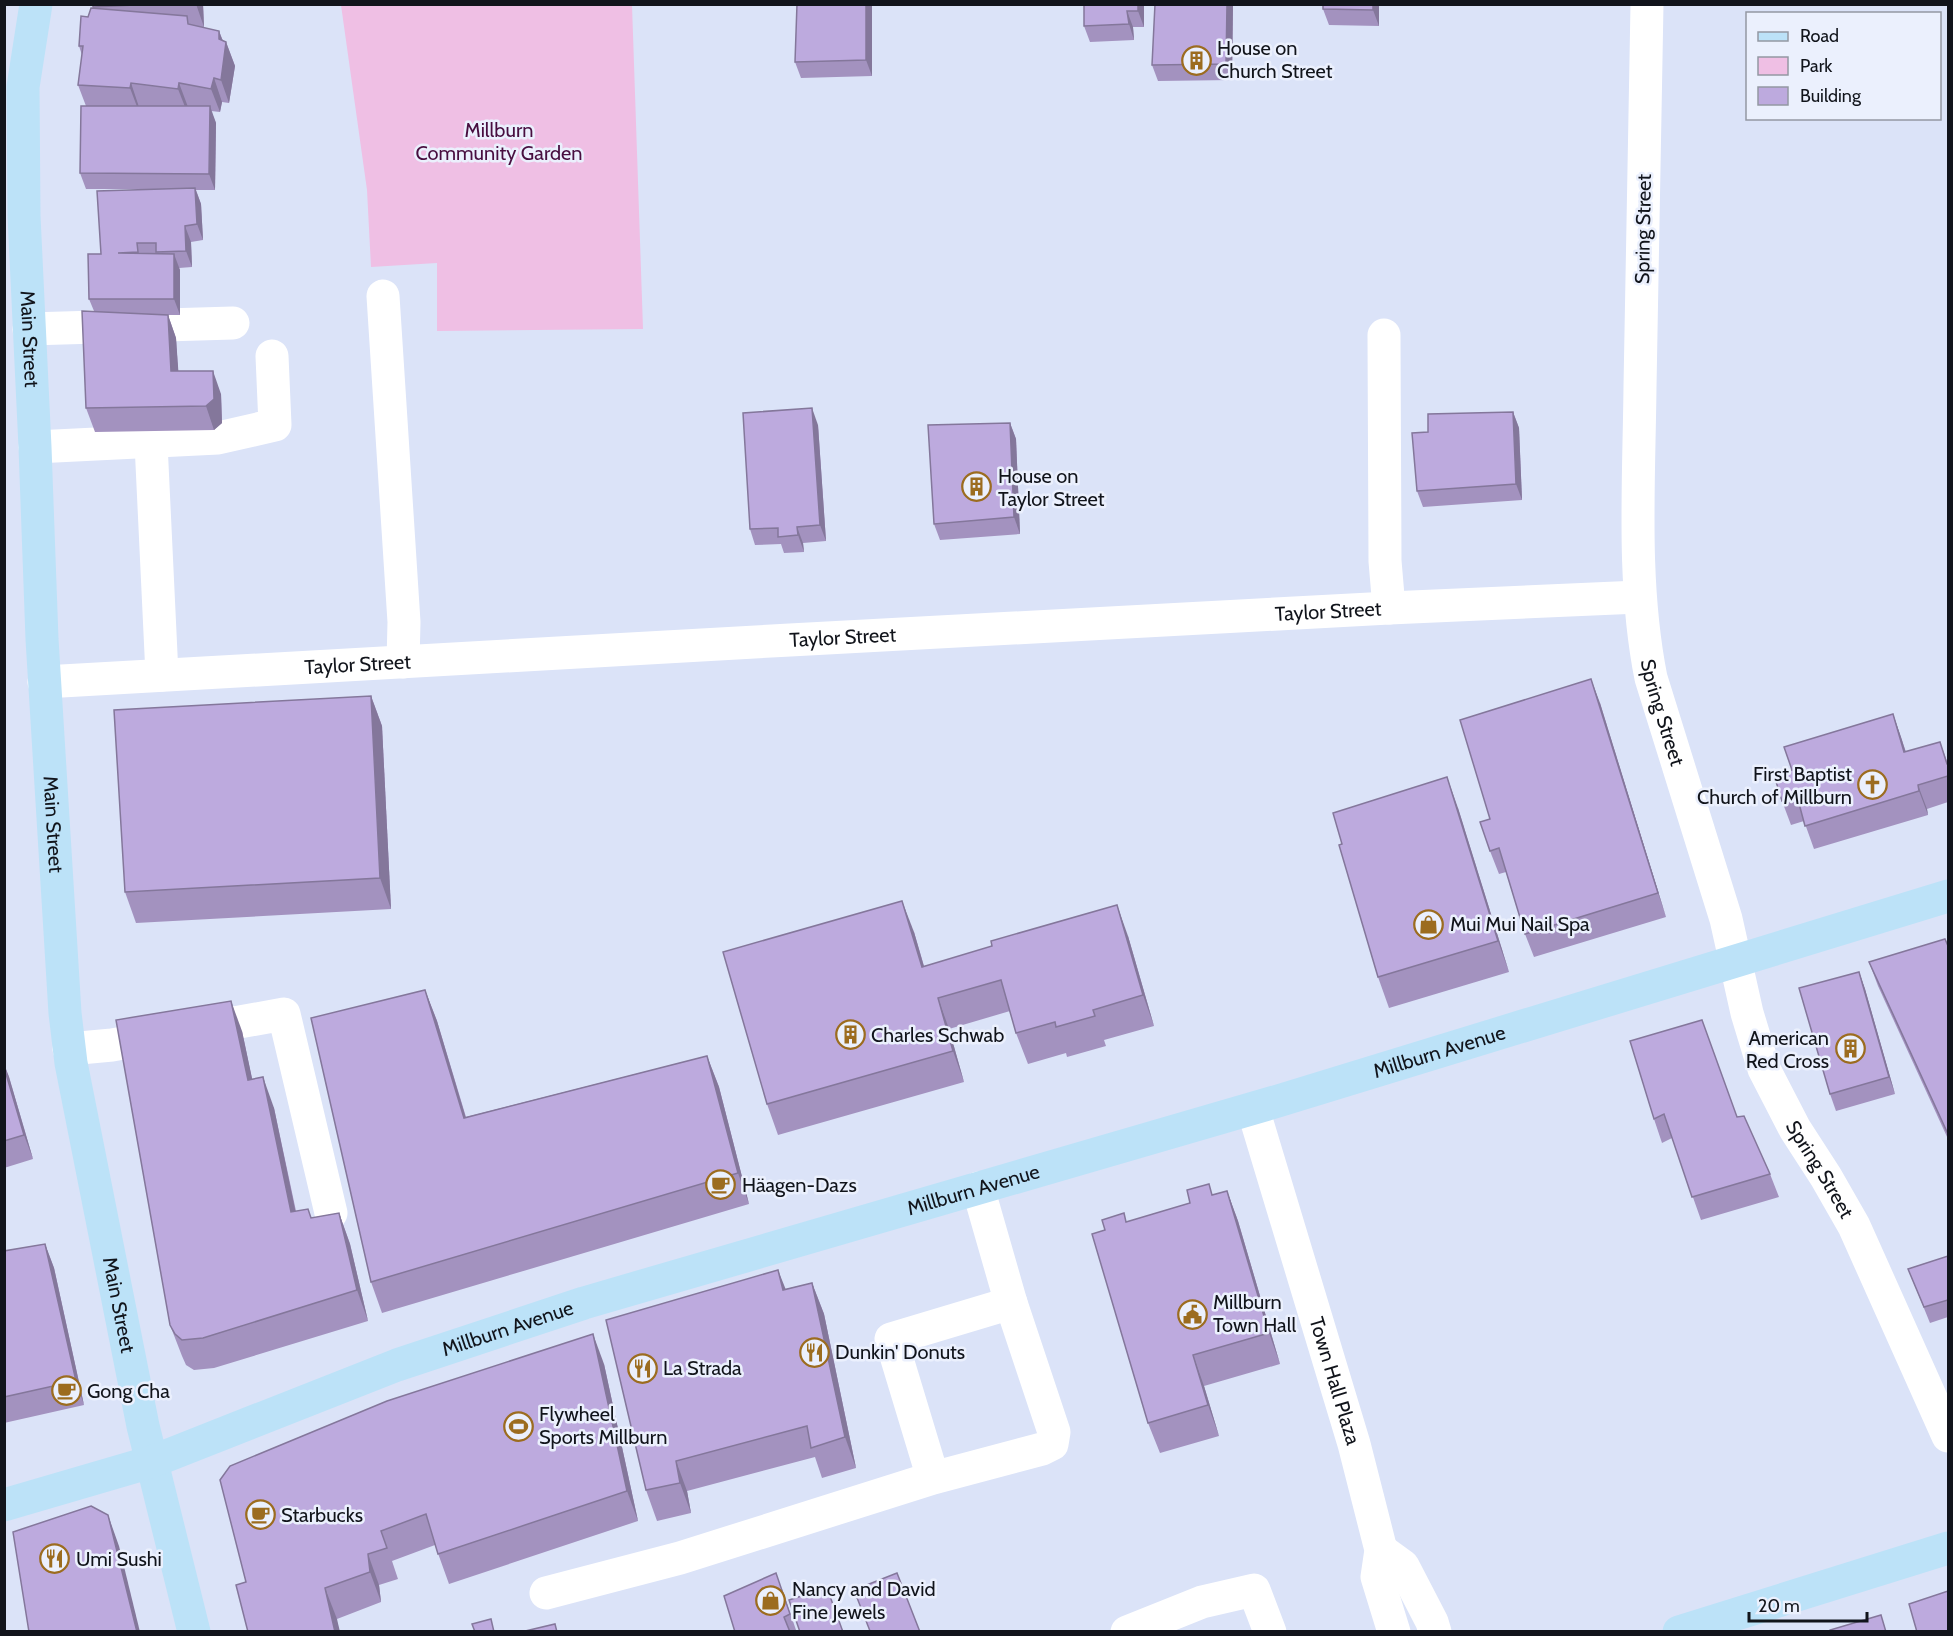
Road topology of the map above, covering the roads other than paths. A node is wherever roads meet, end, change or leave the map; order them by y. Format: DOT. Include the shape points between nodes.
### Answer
graph roads {
  1 [pos="36,4"];
  2 [pos="1647,4"];
  3 [pos="383,296"];
  4 [pos="233,323"];
  5 [pos="29,329"];
  6 [pos="1384,335"];
  7 [pos="272,356"];
  8 [pos="151,443"];
  9 [pos="35,447"];
  10 [pos="1639,597"];
  11 [pos="1389,608"];
  12 [pos="403,662"];
  13 [pos="162,675"];
  14 [pos="44,682"];
  15 [pos="1948,896"];
  16 [pos="1736,961"];
  17 [pos="69,1049"];
  18 [pos="1253,1109"];
  19 [pos="978,1188"];
  20 [pos="331,1213"];
  21 [pos="1011,1304"];
  22 [pos="1948,1436"];
  23 [pos="151,1462"];
  24 [pos="933,1478"];
  25 [pos="10,1504"];
  26 [pos="1948,1548"];
  27 [pos="1381,1550"];
  28 [pos="546,1593"];
  29 [pos="194,1632"];
  30 [pos="1127,1632"];
  31 [pos="1270,1632"];
  32 [pos="1394,1632"];
  33 [pos="1436,1632"];
  34 [pos="1679,1632"];
  1 -- 5 [label="main road, Main Street" via="23,87"];
  2 -- 10 [label="street, Spring Street"];
  3 -- 12 [label="street" via="404,622"];
  4 -- 5 [label="street"];
  5 -- 9 [label="main road, Main Street"];
  6 -- 11 [label="street" via="1385,561"];
  7 -- 8 [label="street" via="275,425 218,438"];
  8 -- 9 [label="street"];
  8 -- 13 [label="street"];
  9 -- 14 [label="main road, Main Street"];
  10 -- 11 [label="street, Taylor Street"];
  10 -- 16 [label="street, Spring Street" via="1651,678"];
  11 -- 12 [label="street, Taylor Street"];
  12 -- 13 [label="street, Taylor Street"];
  13 -- 14 [label="street, Taylor Street"];
  14 -- 17 [label="main road, Main Street"];
  15 -- 16 [label="main road, Millburn Avenue"];
  16 -- 18 [label="main road, Millburn Avenue"];
  16 -- 22 [label="street, Spring Street" via="1764,1069 1854,1226"];
  17 -- 20 [label="street" via="284,1014"];
  17 -- 23 [label="main road, Main Street"];
  18 -- 19 [label="main road, Millburn Avenue"];
  18 -- 27 [label="street, Town Hall Plaza" via="1354,1444"];
  19 -- 21 [label="street"];
  19 -- 23 [label="main road, Millburn Avenue" via="584,1303 430,1354"];
  21 -- 24 [label="street" via="891,1339"];
  21 -- 24 [label="street" via="1054,1432 1052,1444"];
  23 -- 25 [label="main road, Millburn Avenue"];
  23 -- 29 [label="main road, Main Street"];
  24 -- 28 [label="street" via="680,1558"];
  26 -- 34 [label="main road"];
  27 -- 32 [label="street, Town Hall Plaza" via="1377,1577"];
  27 -- 33 [label="street" via="1403,1566"];
  30 -- 31 [label="street" via="1202,1602 1254,1590"];
}
